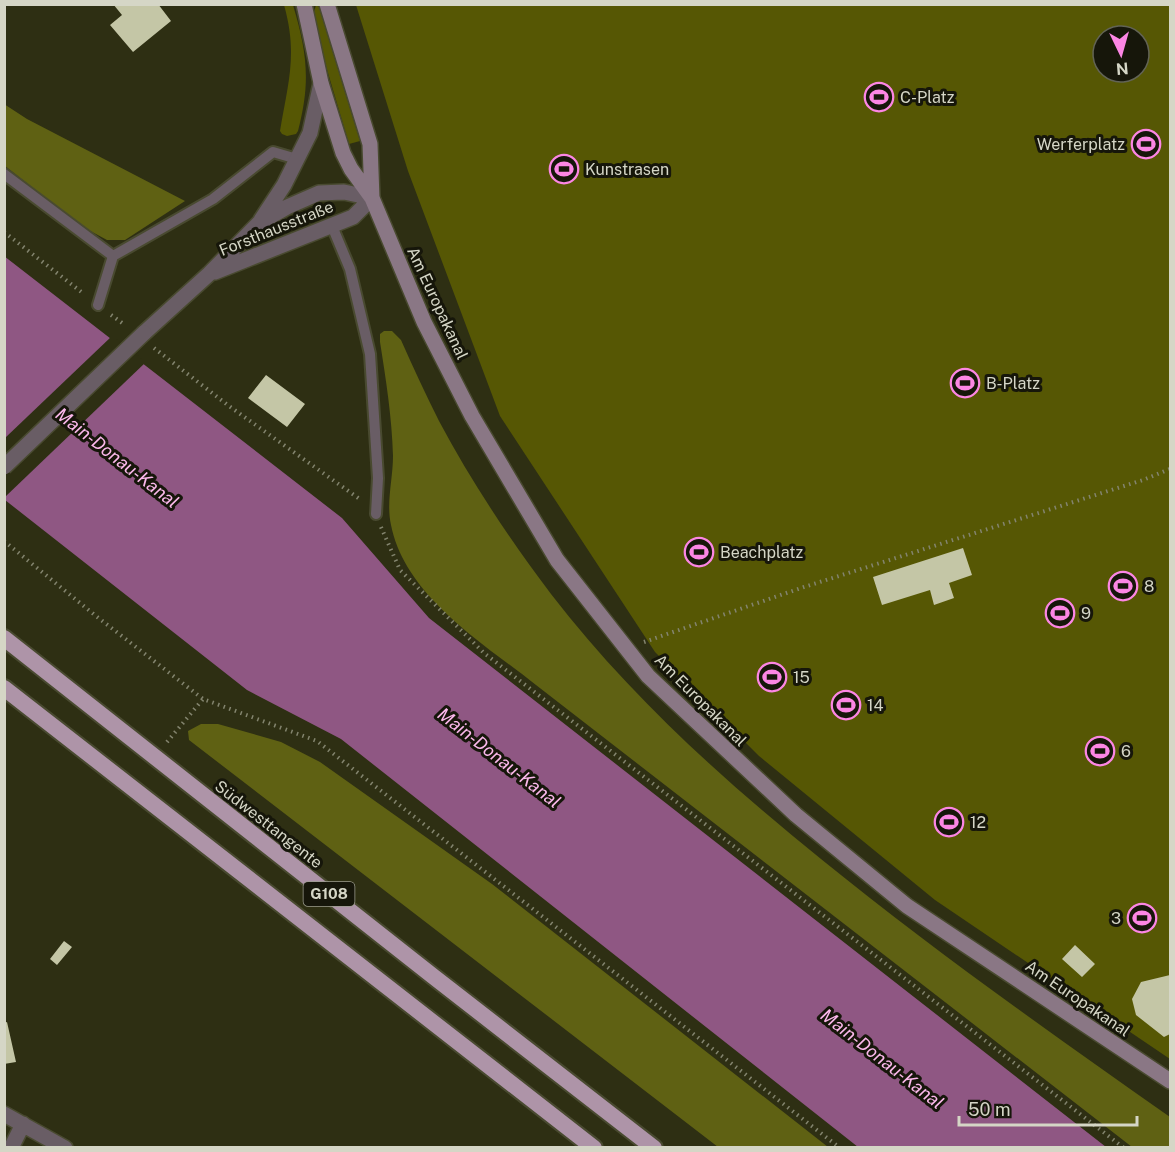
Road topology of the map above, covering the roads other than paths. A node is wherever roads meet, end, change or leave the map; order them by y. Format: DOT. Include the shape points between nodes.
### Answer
graph roads {
  1 [pos="304,4"];
  2 [pos="327,4"];
  3 [pos="321,83"];
  4 [pos="297,159"];
  5 [pos="4,174"];
  6 [pos="372,198"];
  7 [pos="259,223"];
  8 [pos="332,226"];
  9 [pos="113,256"];
  10 [pos="209,274"];
  11 [pos="98,305"];
  12 [pos="4,467"];
  13 [pos="376,514"];
  14 [pos="4,638"];
  15 [pos="4,688"];
  16 [pos="1170,1081"];
  17 [pos="4,1114"];
  18 [pos="23,1124"];
  19 [pos="11,1148"];
  20 [pos="66,1148"];
  21 [pos="594,1148"];
  22 [pos="654,1148"];
  1 -- 3 [label="main road, Am Europakanal"];
  2 -- 6 [label="main road, Am Europakanal" via="370,144"];
  3 -- 4 [label="street" via="310,133"];
  3 -- 6 [label="main road, Am Europakanal" via="343,153"];
  4 -- 7 [label="street"];
  4 -- 9 [label="lane" via="273,152 213,199"];
  5 -- 9 [label="lane"];
  6 -- 7 [label="street, Forsthausstraße" via="344,192 319,193"];
  6 -- 8 [label="street, Forsthausstraße" via="353,217"];
  6 -- 16 [label="main road, Am Europakanal" via="424,322 472,416 557,560 648,676 796,815 907,906"];
  7 -- 10 [label="street, Forsthausstraße"];
  8 -- 10 [label="street, Forsthausstraße"];
  8 -- 13 [label="lane" via="350,269 370,354 378,478"];
  9 -- 11 [label="lane"];
  10 -- 12 [label="street, Forsthausstraße, bridge"];
  14 -- 22 [label="highway, Südwesttangente / G108"];
  15 -- 21 [label="highway, G108"];
  17 -- 18 [label="street"];
  18 -- 19 [label="street"];
  18 -- 20 [label="street"];
}
